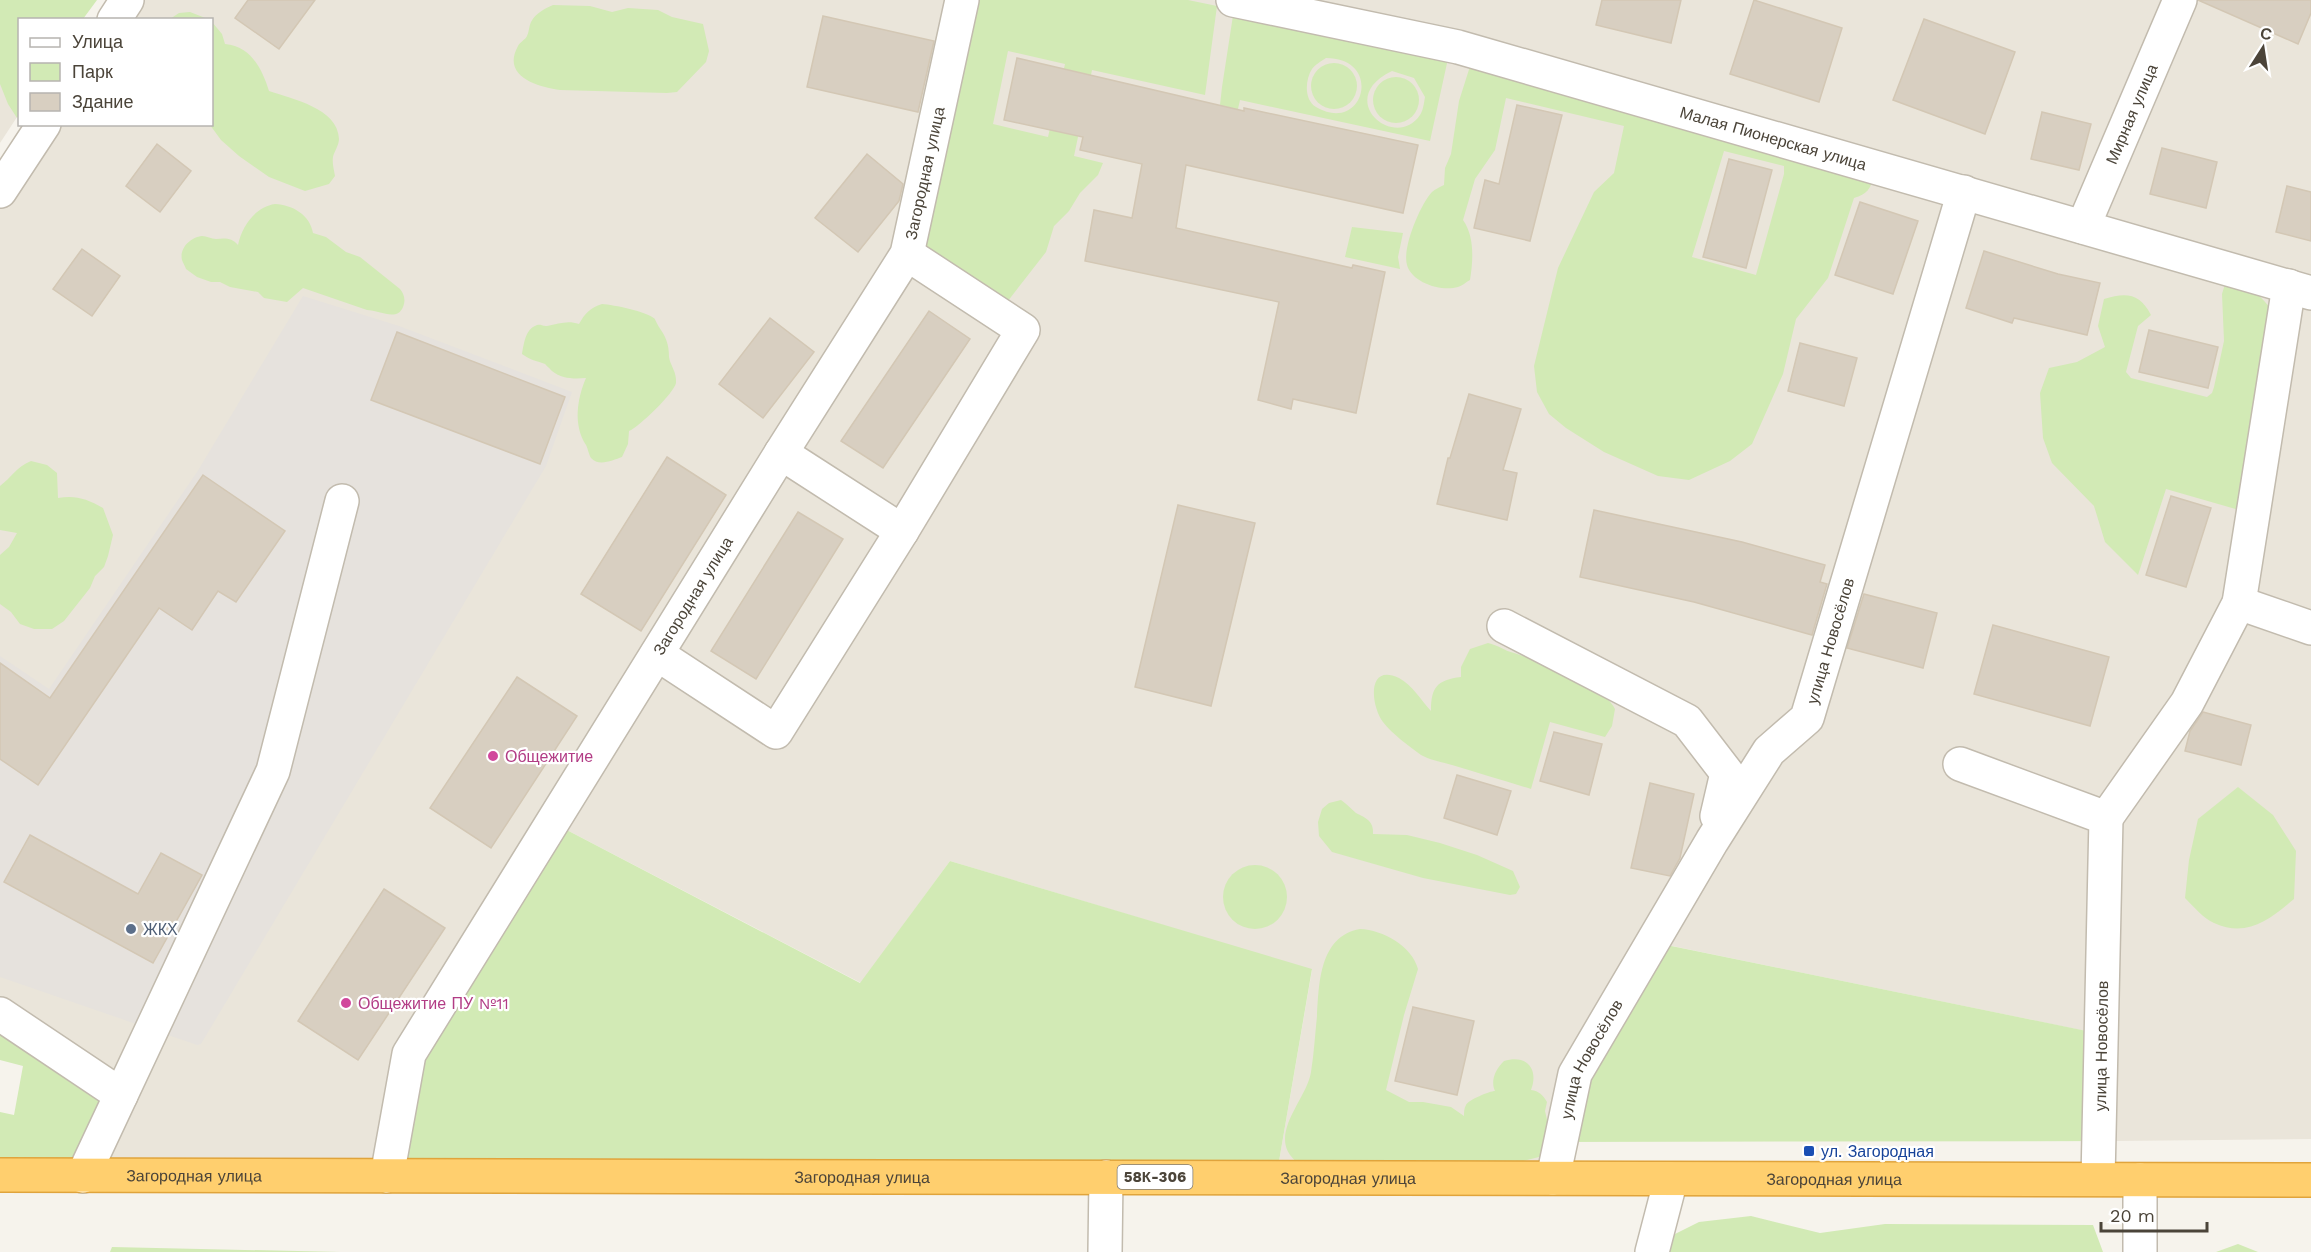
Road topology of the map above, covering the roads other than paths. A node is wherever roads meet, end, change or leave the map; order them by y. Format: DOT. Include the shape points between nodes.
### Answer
graph roads {
  1 [pos="127,0"];
  2 [pos="962,0"];
  3 [pos="1233,0"];
  4 [pos="2180,0"];
  5 [pos="115,18"];
  6 [pos="43,126"];
  7 [pos="0,191"];
  8 [pos="1964,192"];
  9 [pos="2083,227"];
  10 [pos="907,254"];
  11 [pos="2300,290"];
  12 [pos="781,453"];
  13 [pos="342,501"];
  14 [pos="902,531"];
  15 [pos="2239,603"];
  16 [pos="1504,626"];
  17 [pos="2311,628"];
  18 [pos="657,654"];
  19 [pos="1960,764"];
  20 [pos="2106,818"];
  21 [pos="1712,841"];
  22 [pos="0,1014"];
  23 [pos="121,1095"];
  24 [pos="0,1176"];
  25 [pos="83,1176"];
  26 [pos="387,1176"];
  27 [pos="1106,1177"];
  28 [pos="1553,1178"];
  29 [pos="1671,1179"];
  30 [pos="2098,1179"];
  31 [pos="2140,1180"];
  32 [pos="2311,1180"];
  33 [pos="1105,1252"];
  34 [pos="1652,1252"];
  35 [pos="2140,1252"];
  1 -- 5 [label="street"];
  2 -- 10 [label="street, Загородная улица"];
  3 -- 8 [label="street, Малая Пионерская улица" via="1458,47"];
  4 -- 9 [label="street, Мирная улица"];
  6 -- 7 [label="street"];
  8 -- 9 [label="street, Малая Пионерская улица"];
  8 -- 21 [label="street, улица Новосёлов" via="1807,717 1769,751"];
  9 -- 11 [label="street, Малая Пионерская улица"];
  10 -- 12 [label="street, Загородная улица"];
  10 -- 14 [label="street" via="1023,330"];
  11 -- 15 [label="street"];
  12 -- 14 [label="street"];
  12 -- 18 [label="street, Загородная улица"];
  13 -- 23 [label="street" via="273,771"];
  14 -- 18 [label="street" via="776,732"];
  15 -- 17 [label="street"];
  15 -- 20 [label="street" via="2187,703"];
  16 -- 21 [label="street" via="1687,721 1727,773"];
  18 -- 26 [label="street, Загородная улица" via="409,1054"];
  19 -- 20 [label="street"];
  20 -- 30 [label="street, улица Новосёлов"];
  21 -- 28 [label="street, улица Новосёлов" via="1575,1074"];
  22 -- 23 [label="street"];
  23 -- 25 [label="street"];
  24 -- 25 [label="highway, Загородная улица / 58К-306"];
  25 -- 26 [label="highway, Загородная улица / 58К-306"];
  26 -- 27 [label="highway, Загородная улица / 58К-306"];
  27 -- 28 [label="highway, Загородная улица / 58К-306"];
  27 -- 33 [label="street"];
  28 -- 29 [label="highway, Загородная улица / 58К-306"];
  29 -- 30 [label="highway, Загородная улица / 58К-306"];
  29 -- 34 [label="street"];
  30 -- 31 [label="highway, Загородная улица / 58К-306"];
  31 -- 32 [label="highway, Загородная улица / 58К-306"];
  31 -- 35 [label="street"];
}
